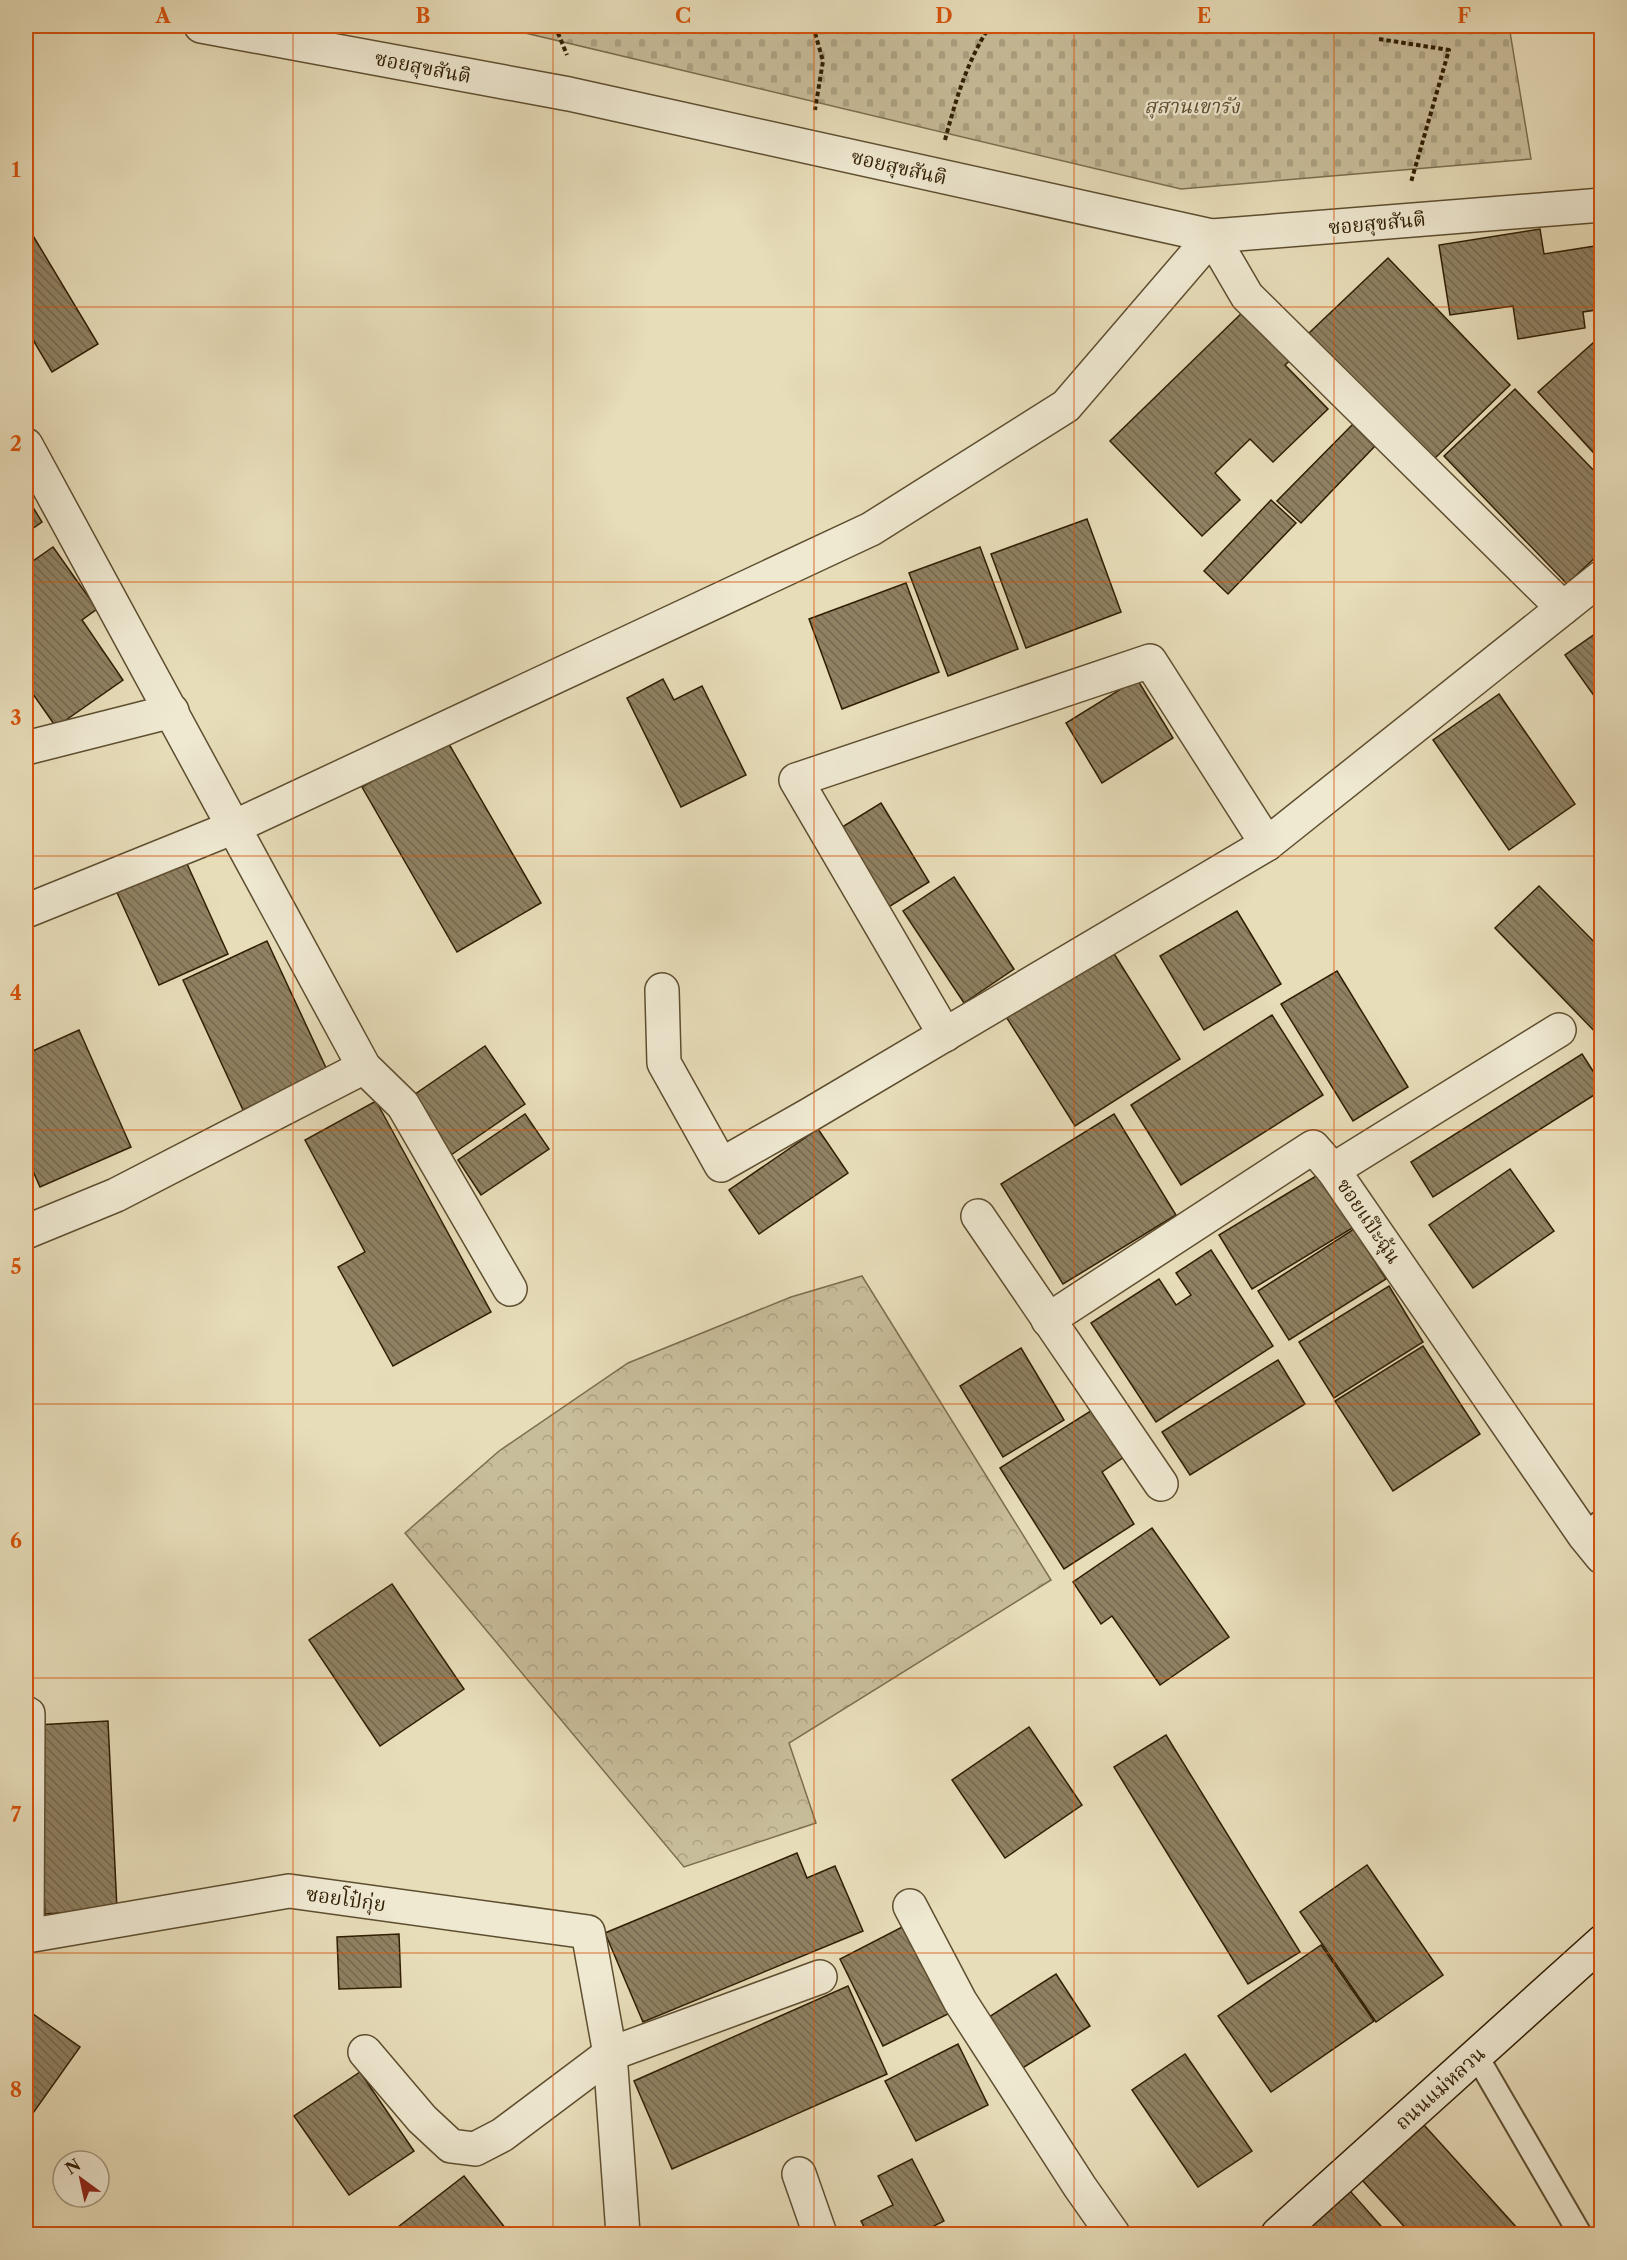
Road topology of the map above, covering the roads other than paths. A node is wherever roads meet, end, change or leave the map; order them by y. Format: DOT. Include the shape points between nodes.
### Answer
graph roads {
  1 [pos="201,26"];
  2 [pos="1602,204"];
  3 [pos="1212,236"];
  4 [pos="26,445"];
  5 [pos="1602,578"];
  6 [pos="1563,608"];
  7 [pos="172,711"];
  8 [pos="26,748"];
  9 [pos="234,827"];
  10 [pos="1268,844"];
  11 [pos="26,910"];
  12 [pos="662,990"];
  13 [pos="1558,1030"];
  14 [pos="945,1035"];
  15 [pos="364,1067"];
  16 [pos="1334,1170"];
  17 [pos="978,1216"];
  18 [pos="26,1232"];
  19 [pos="510,1289"];
  20 [pos="1048,1320"];
  21 [pos="1161,1484"];
  22 [pos="1596,1538"];
  23 [pos="26,1713"];
  24 [pos="910,1906"];
  25 [pos="1602,1942"];
  26 [pos="820,1977"];
  27 [pos="365,2052"];
  28 [pos="610,2054"];
  29 [pos="1476,2055"];
  30 [pos="799,2174"];
  31 [pos="623,2235"];
  32 [pos="820,2235"];
  33 [pos="1113,2235"];
  34 [pos="1278,2235"];
  35 [pos="1580,2235"];
  1 -- 3 [label="street, ซอยสุขสันติ" via="569,94"];
  2 -- 3 [label="street, ซอยสุขสันติ"];
  3 -- 6 [label="street" via="1247,296"];
  3 -- 9 [label="street" via="1066,406 871,529"];
  4 -- 7 [label="street"];
  5 -- 6 [label="street"];
  6 -- 10 [label="street"];
  7 -- 8 [label="street"];
  7 -- 9 [label="street"];
  9 -- 11 [label="street"];
  9 -- 15 [label="street"];
  10 -- 14 [label="street"];
  10 -- 14 [label="street" via="1150,660 796,780"];
  12 -- 14 [label="street" via="664,1063 720,1165"];
  13 -- 16 [label="street"];
  15 -- 18 [label="street" via="116,1196"];
  15 -- 19 [label="street" via="403,1106"];
  16 -- 20 [label="street, ซอยแป๊ะฉุ้น" via="1313,1147"];
  16 -- 22 [label="street, ซอยแป๊ะฉุ้น"];
  17 -- 20 [label="street"];
  20 -- 21 [label="street"];
  23 -- 28 [label="street, ซอยโป๋กุ่ย" via="27,1936 289,1891 588,1932"];
  24 -- 33 [label="street" via="960,2001"];
  25 -- 29 [label="street, ถนนแม่หลวน"];
  26 -- 28 [label="street"];
  27 -- 28 [label="street" via="422,2119 451,2146 475,2149 502,2135"];
  28 -- 31 [label="street, ซอยโป๋กุ่ย"];
  29 -- 34 [label="street, ถนนแม่หลวน"];
  29 -- 35 [label="lane"];
  30 -- 32 [label="street"];
}
